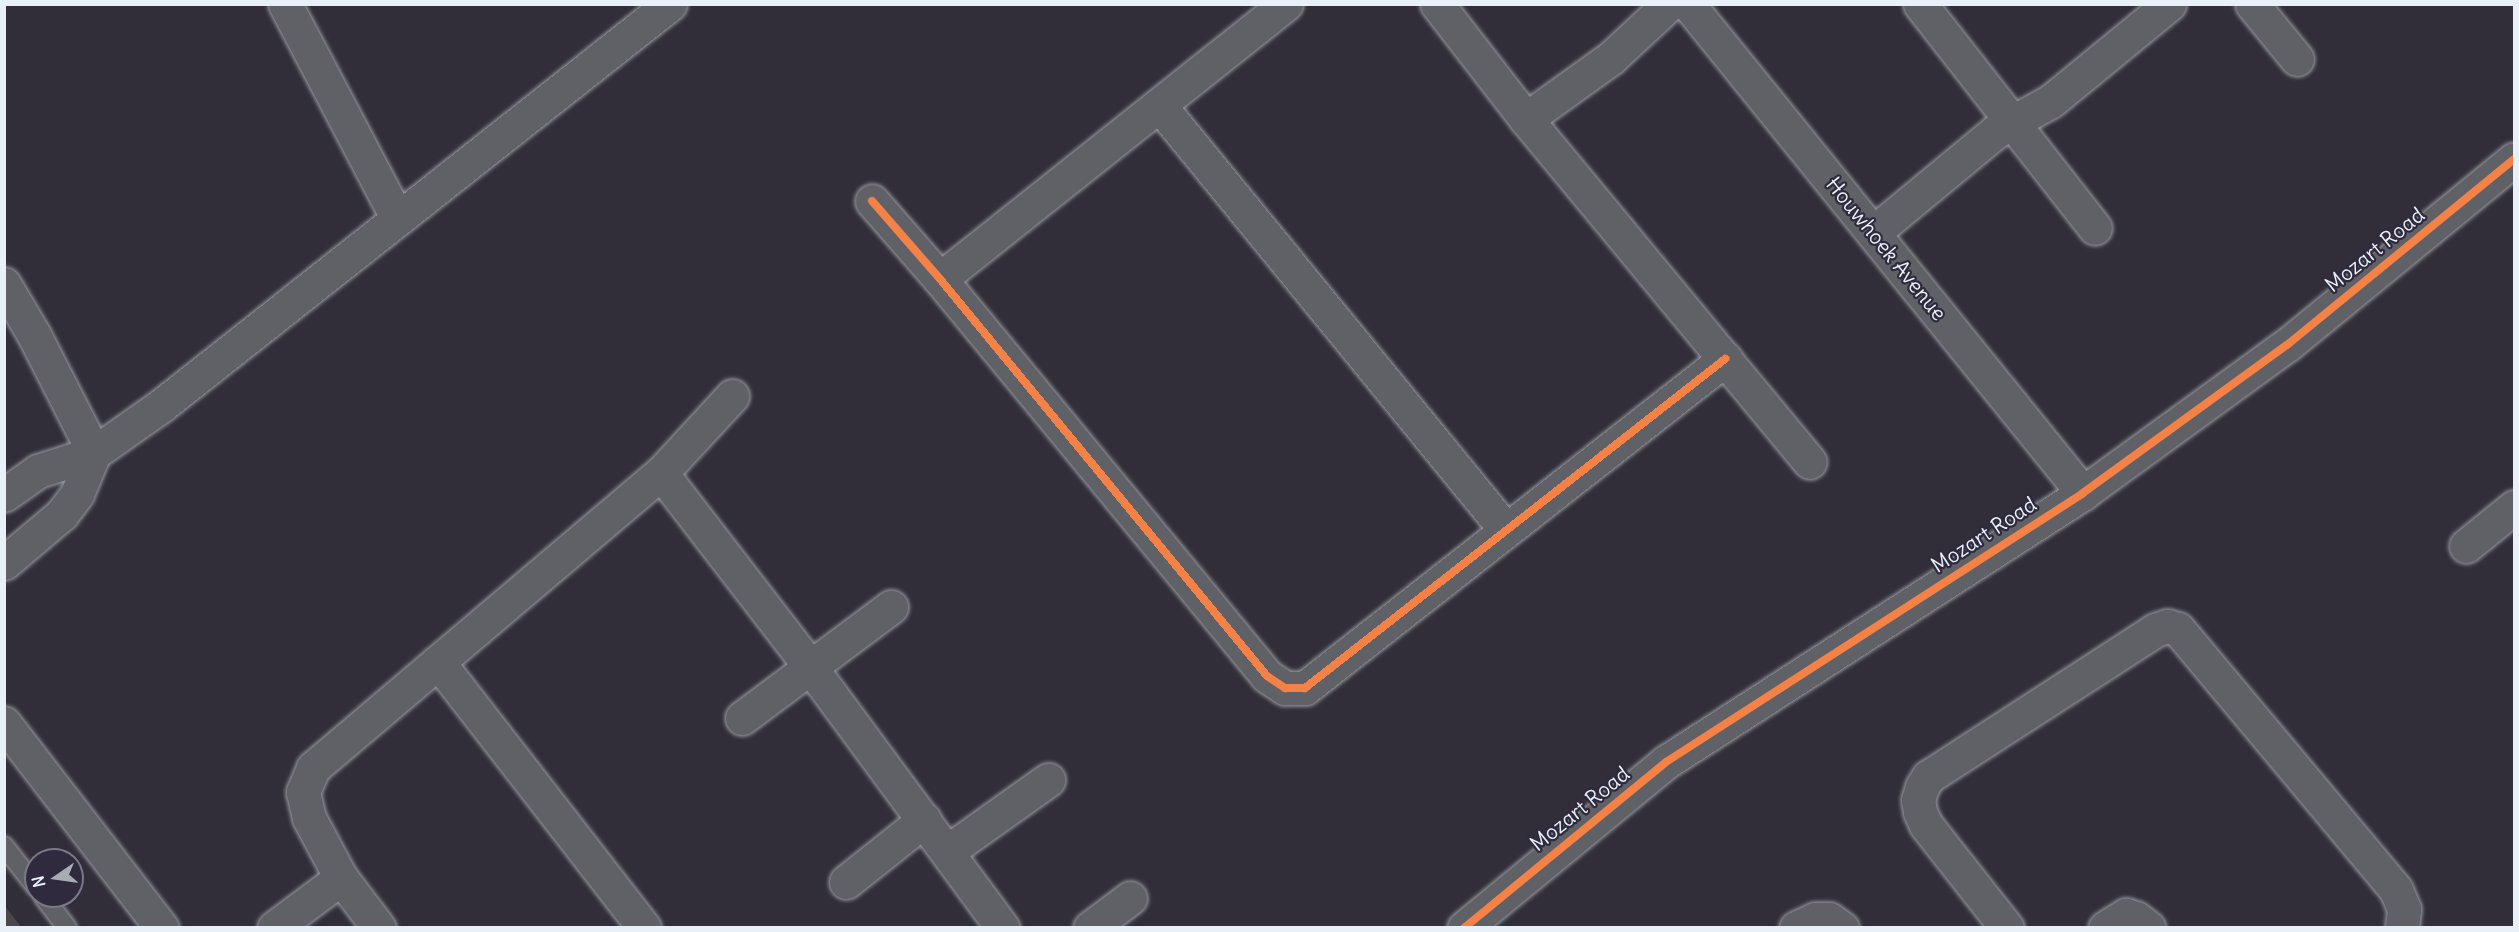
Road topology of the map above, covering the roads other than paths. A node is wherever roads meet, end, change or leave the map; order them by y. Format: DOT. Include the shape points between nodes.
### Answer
graph roads {
  1 [pos="285,4"];
  2 [pos="670,4"];
  3 [pos="1286,4"];
  4 [pos="1437,4"];
  5 [pos="1669,4"];
  6 [pos="1688,4"];
  7 [pos="1920,4"];
  8 [pos="2169,4"];
  9 [pos="2252,4"];
  10 [pos="2297,59"];
  11 [pos="1159,105"];
  12 [pos="1526,120"];
  13 [pos="2012,123"];
  14 [pos="2514,159"];
  15 [pos="873,201"];
  16 [pos="397,217"];
  17 [pos="2094,228"];
  18 [pos="1873,233"];
  19 [pos="940,279"];
  20 [pos="4,284"];
  21 [pos="1725,359"];
  22 [pos="732,396"];
  23 [pos="94,453"];
  24 [pos="1810,462"];
  25 [pos="661,473"];
  26 [pos="2083,493"];
  27 [pos="4,495"];
  28 [pos="2514,507"];
  29 [pos="1505,529"];
  30 [pos="2466,546"];
  31 [pos="4,563"];
  32 [pos="891,607"];
  33 [pos="438,662"];
  34 [pos="811,668"];
  35 [pos="742,718"];
  36 [pos="4,723"];
  37 [pos="1048,780"];
  38 [pos="924,820"];
  39 [pos="4,846"];
  40 [pos="948,851"];
  41 [pos="24,872"];
  42 [pos="341,878"];
  43 [pos="846,882"];
  44 [pos="1130,898"];
  45 [pos="52,908"];
  46 [pos="67,927"];
  47 [pos="162,927"];
  48 [pos="274,927"];
  49 [pos="379,927"];
  50 [pos="644,927"];
  51 [pos="1003,927"];
  52 [pos="1090,927"];
  53 [pos="1464,927"];
  54 [pos="1796,927"];
  55 [pos="1842,927"];
  56 [pos="2007,927"];
  57 [pos="2105,927"];
  58 [pos="2149,927"];
  59 [pos="2402,927"];
  1 -- 16 [label="street"];
  2 -- 16 [label="street"];
  3 -- 11 [label="street"];
  4 -- 12 [label="street"];
  5 -- 12 [label="street" via="1611,58"];
  6 -- 18 [label="street, Houwhoek Avenue"];
  7 -- 13 [label="street"];
  8 -- 13 [label="street" via="2051,100"];
  9 -- 10 [label="street"];
  11 -- 19 [label="street"];
  11 -- 29 [label="street"];
  12 -- 21 [label="street"];
  13 -- 17 [label="street"];
  13 -- 18 [label="street" via="1995,132"];
  14 -- 26 [label="street, Mozart Road" via="2287,345"];
  15 -- 19 [label="street"];
  16 -- 23 [label="street" via="162,405"];
  18 -- 26 [label="street, Houwhoek Avenue"];
  19 -- 29 [label="street" via="1267,676 1286,688 1305,688"];
  20 -- 23 [label="street"];
  21 -- 24 [label="street"];
  21 -- 29 [label="street"];
  22 -- 25 [label="street"];
  23 -- 27 [label="street" via="38,471"];
  23 -- 31 [label="street" via="77,494 62,514"];
  25 -- 33 [label="street"];
  25 -- 34 [label="street"];
  26 -- 53 [label="street, Mozart Road" via="1666,762"];
  28 -- 30 [label="street"];
  32 -- 34 [label="street"];
  33 -- 42 [label="street" via="313,768 303,792 309,818"];
  33 -- 50 [label="street"];
  34 -- 35 [label="street"];
  34 -- 38 [label="street"];
  36 -- 47 [label="street"];
  37 -- 40 [label="street"];
  38 -- 40 [label="street"];
  38 -- 43 [label="street"];
  39 -- 41 [label="lane"];
  40 -- 51 [label="street"];
  42 -- 48 [label="street"];
  42 -- 49 [label="street"];
  44 -- 52 [label="street"];
  45 -- 46 [label="lane"];
  54 -- 55 [label="street" via="1815,919 1829,919"];
  56 -- 59 [label="street" via="1926,825 1918,800 1922,787 1928,777 2154,630 2167,626 2178,629 2396,890 2404,909"];
  57 -- 58 [label="street" via="2126,915"];
}
